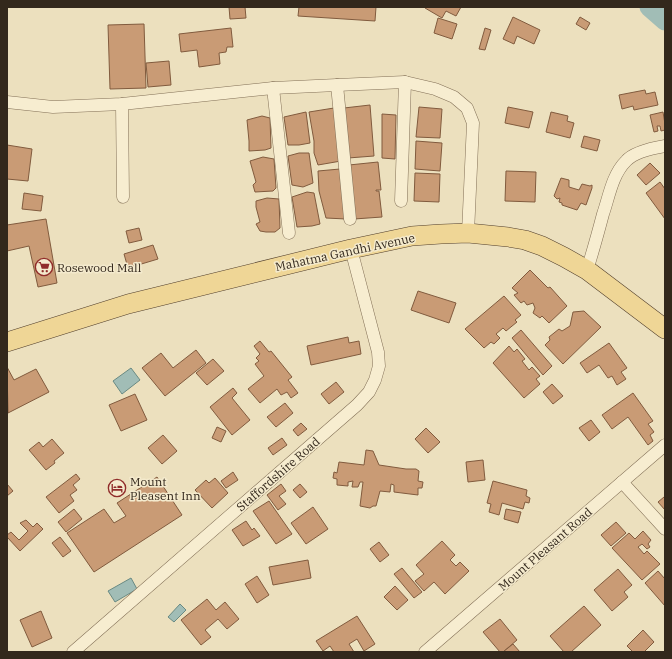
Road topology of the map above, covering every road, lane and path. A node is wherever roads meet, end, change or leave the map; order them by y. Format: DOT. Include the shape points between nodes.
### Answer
graph roads {
  1 [pos="404,82"];
  2 [pos="337,85"];
  3 [pos="273,88"];
  4 [pos="7,102"];
  5 [pos="122,104"];
  6 [pos="665,146"];
  7 [pos="123,197"];
  8 [pos="401,201"];
  9 [pos="350,219"];
  10 [pos="468,233"];
  11 [pos="289,234"];
  12 [pos="351,249"];
  13 [pos="587,270"];
  14 [pos="665,329"];
  15 [pos="7,342"];
  16 [pos="665,445"];
  17 [pos="622,482"];
  18 [pos="665,529"];
  19 [pos="73,652"];
  20 [pos="426,652"];
  1 -- 2 [label="street"];
  1 -- 8 [label="street"];
  1 -- 10 [label="street" via="435,89 454,97 467,108 473,123"];
  2 -- 3 [label="street"];
  2 -- 9 [label="street"];
  3 -- 5 [label="street"];
  3 -- 11 [label="street"];
  4 -- 5 [label="street" via="53,107"];
  5 -- 7 [label="street"];
  6 -- 13 [label="street" via="640,152 626,160 618,170"];
  10 -- 12 [label="main road, Mahatma Gandhi Avenue" via="412,236"];
  10 -- 13 [label="main road, Mahatma Gandhi Avenue" via="525,240 542,246"];
  12 -- 15 [label="main road, Mahatma Gandhi Avenue" via="128,304"];
  12 -- 19 [label="street, Staffordshire Road" via="378,352 379,366 369,392"];
  13 -- 14 [label="main road, Mahatma Gandhi Avenue"];
  16 -- 17 [label="street, Mount Pleasant Road"];
  17 -- 18 [label="street"];
  17 -- 20 [label="street, Mount Pleasant Road"];
}
